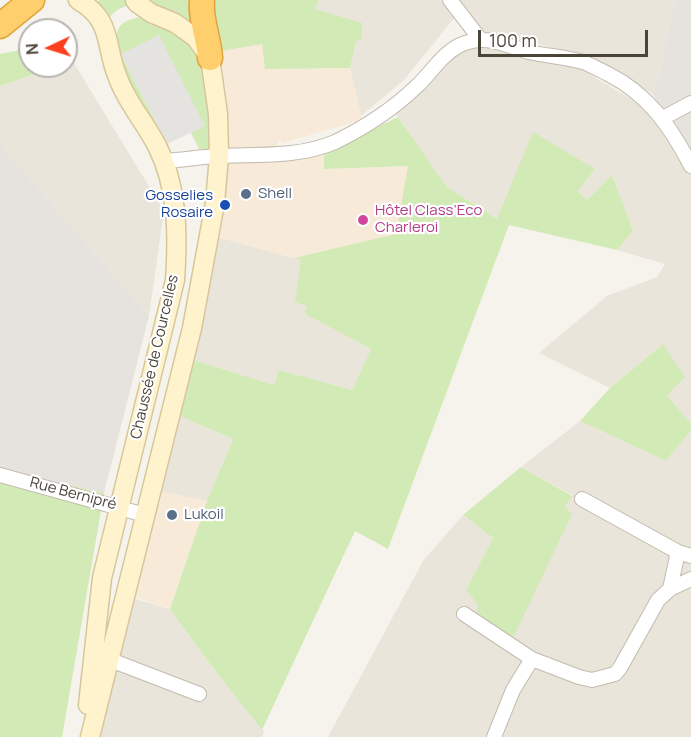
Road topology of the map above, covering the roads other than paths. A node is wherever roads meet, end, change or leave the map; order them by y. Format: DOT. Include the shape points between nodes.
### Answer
graph roads {
  1 [pos="32,0"];
  2 [pos="78,0"];
  3 [pos="135,0"];
  4 [pos="202,0"];
  5 [pos="450,0"];
  6 [pos="0,26"];
  7 [pos="480,39"];
  8 [pos="210,58"];
  9 [pos="691,103"];
  10 [pos="663,118"];
  11 [pos="219,156"];
  12 [pos="164,161"];
  13 [pos="691,166"];
  14 [pos="0,475"];
  15 [pos="582,499"];
  16 [pos="119,506"];
  17 [pos="145,515"];
  18 [pos="684,554"];
  19 [pos="691,579"];
  20 [pos="670,589"];
  21 [pos="464,614"];
  22 [pos="101,655"];
  23 [pos="532,659"];
  24 [pos="199,694"];
  25 [pos="84,737"];
  26 [pos="90,737"];
  27 [pos="494,737"];
  1 -- 6 [label="highway"];
  2 -- 12 [label="main road, Chaussée de Courcelles" via="102,22 117,76"];
  3 -- 8 [label="main road" via="196,38"];
  4 -- 8 [label="highway" via="202,23"];
  5 -- 7 [label="street"];
  7 -- 10 [label="street" via="585,62 632,89"];
  7 -- 11 [label="street" via="457,46 406,96 363,127 333,142 266,156"];
  8 -- 11 [label="main road, Chaussée de Courcelles"];
  9 -- 10 [label="street"];
  10 -- 13 [label="street"];
  11 -- 12 [label="street"];
  11 -- 17 [label="main road, Chaussée de Courcelles" via="215,203 192,328"];
  12 -- 16 [label="main road, Chaussée de Courcelles" via="178,237 175,280"];
  14 -- 16 [label="street, Rue Bernipré"];
  15 -- 18 [label="street"];
  16 -- 17 [label="street, Rue Bernipré"];
  16 -- 22 [label="main road, Chaussée de Courcelles" via="102,578"];
  17 -- 22 [label="main road, Chaussée de Courcelles"];
  18 -- 20 [label="street"];
  19 -- 20 [label="street"];
  20 -- 23 [label="street" via="658,600 615,674 592,680"];
  21 -- 23 [label="street"];
  22 -- 24 [label="street"];
  22 -- 25 [label="main road, Chaussée de Courcelles"];
  22 -- 26 [label="main road, Chaussée de Courcelles"];
  23 -- 27 [label="street" via="513,690"];
}
